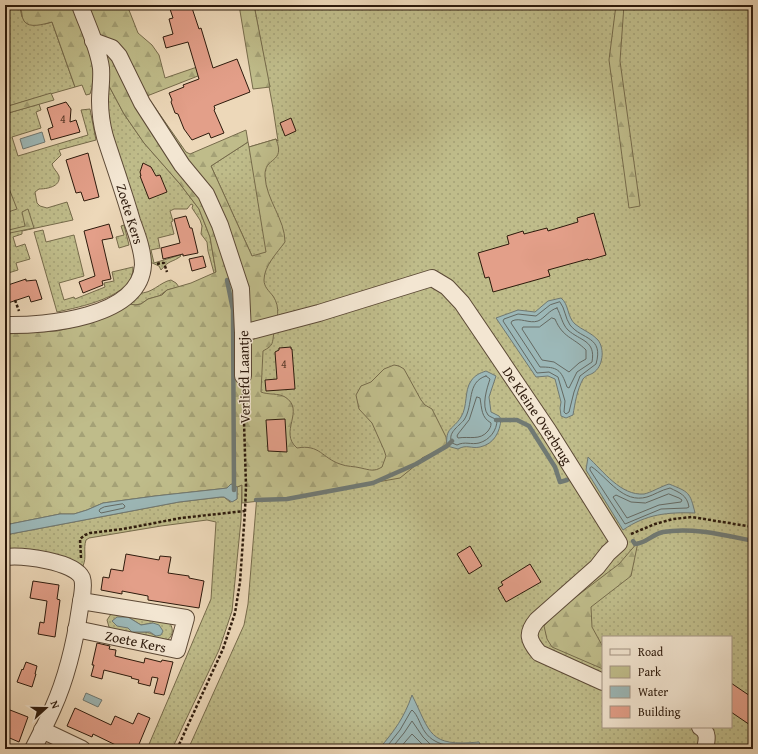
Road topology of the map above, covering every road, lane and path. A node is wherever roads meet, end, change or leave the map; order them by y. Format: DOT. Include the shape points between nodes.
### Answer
graph roads {
  1 [pos="80,5"];
  2 [pos="93,41"];
  3 [pos="5,325"];
  4 [pos="243,333"];
  5 [pos="243,376"];
  6 [pos="245,511"];
  7 [pos="753,527"];
  8 [pos="619,543"];
  9 [pos="5,557"];
  10 [pos="75,571"];
  11 [pos="81,601"];
  12 [pos="76,629"];
  13 [pos="602,682"];
  14 [pos="703,728"];
  15 [pos="42,730"];
  16 [pos="33,749"];
  17 [pos="82,749"];
  18 [pos="178,749"];
  19 [pos="705,749"];
  1 -- 2 [label="street, Zoete Kers"];
  2 -- 3 [label="street, Zoete Kers" via="101,69 102,125 139,242 143,265 140,277 134,289 125,298 98,311 52,323"];
  2 -- 4 [label="street, Verliefd Laantje" via="112,48 119,56 142,104 182,165 206,194 220,225 241,289"];
  4 -- 5 [label="street, Verliefd Laantje"];
  4 -- 8 [label="street, De Kleine Overbrug" via="319,313 432,278 447,287 462,303 548,430"];
  5 -- 6 [label="path, Verliefd Laantje"];
  6 -- 10 [label="path" via="181,518 85,535 80,540 81,560 79,568"];
  6 -- 18 [label="path, Verliefd Laantje" via="235,613 223,649"];
  7 -- 8 [label="path" via="692,517 673,519 632,534"];
  8 -- 13 [label="street" via="537,620 531,627 530,634 531,644 539,653"];
  9 -- 10 [label="street" via="54,562 68,565"];
  10 -- 11 [label="street" via="81,577 83,585"];
  11 -- 12 [label="street"];
  11 -- 12 [label="street, Zoete Kers" via="186,618 177,650"];
  12 -- 15 [label="street" via="54,707"];
  14 -- 19 [label="street" via="707,736"];
  15 -- 16 [label="street"];
  15 -- 17 [label="street"];
}
